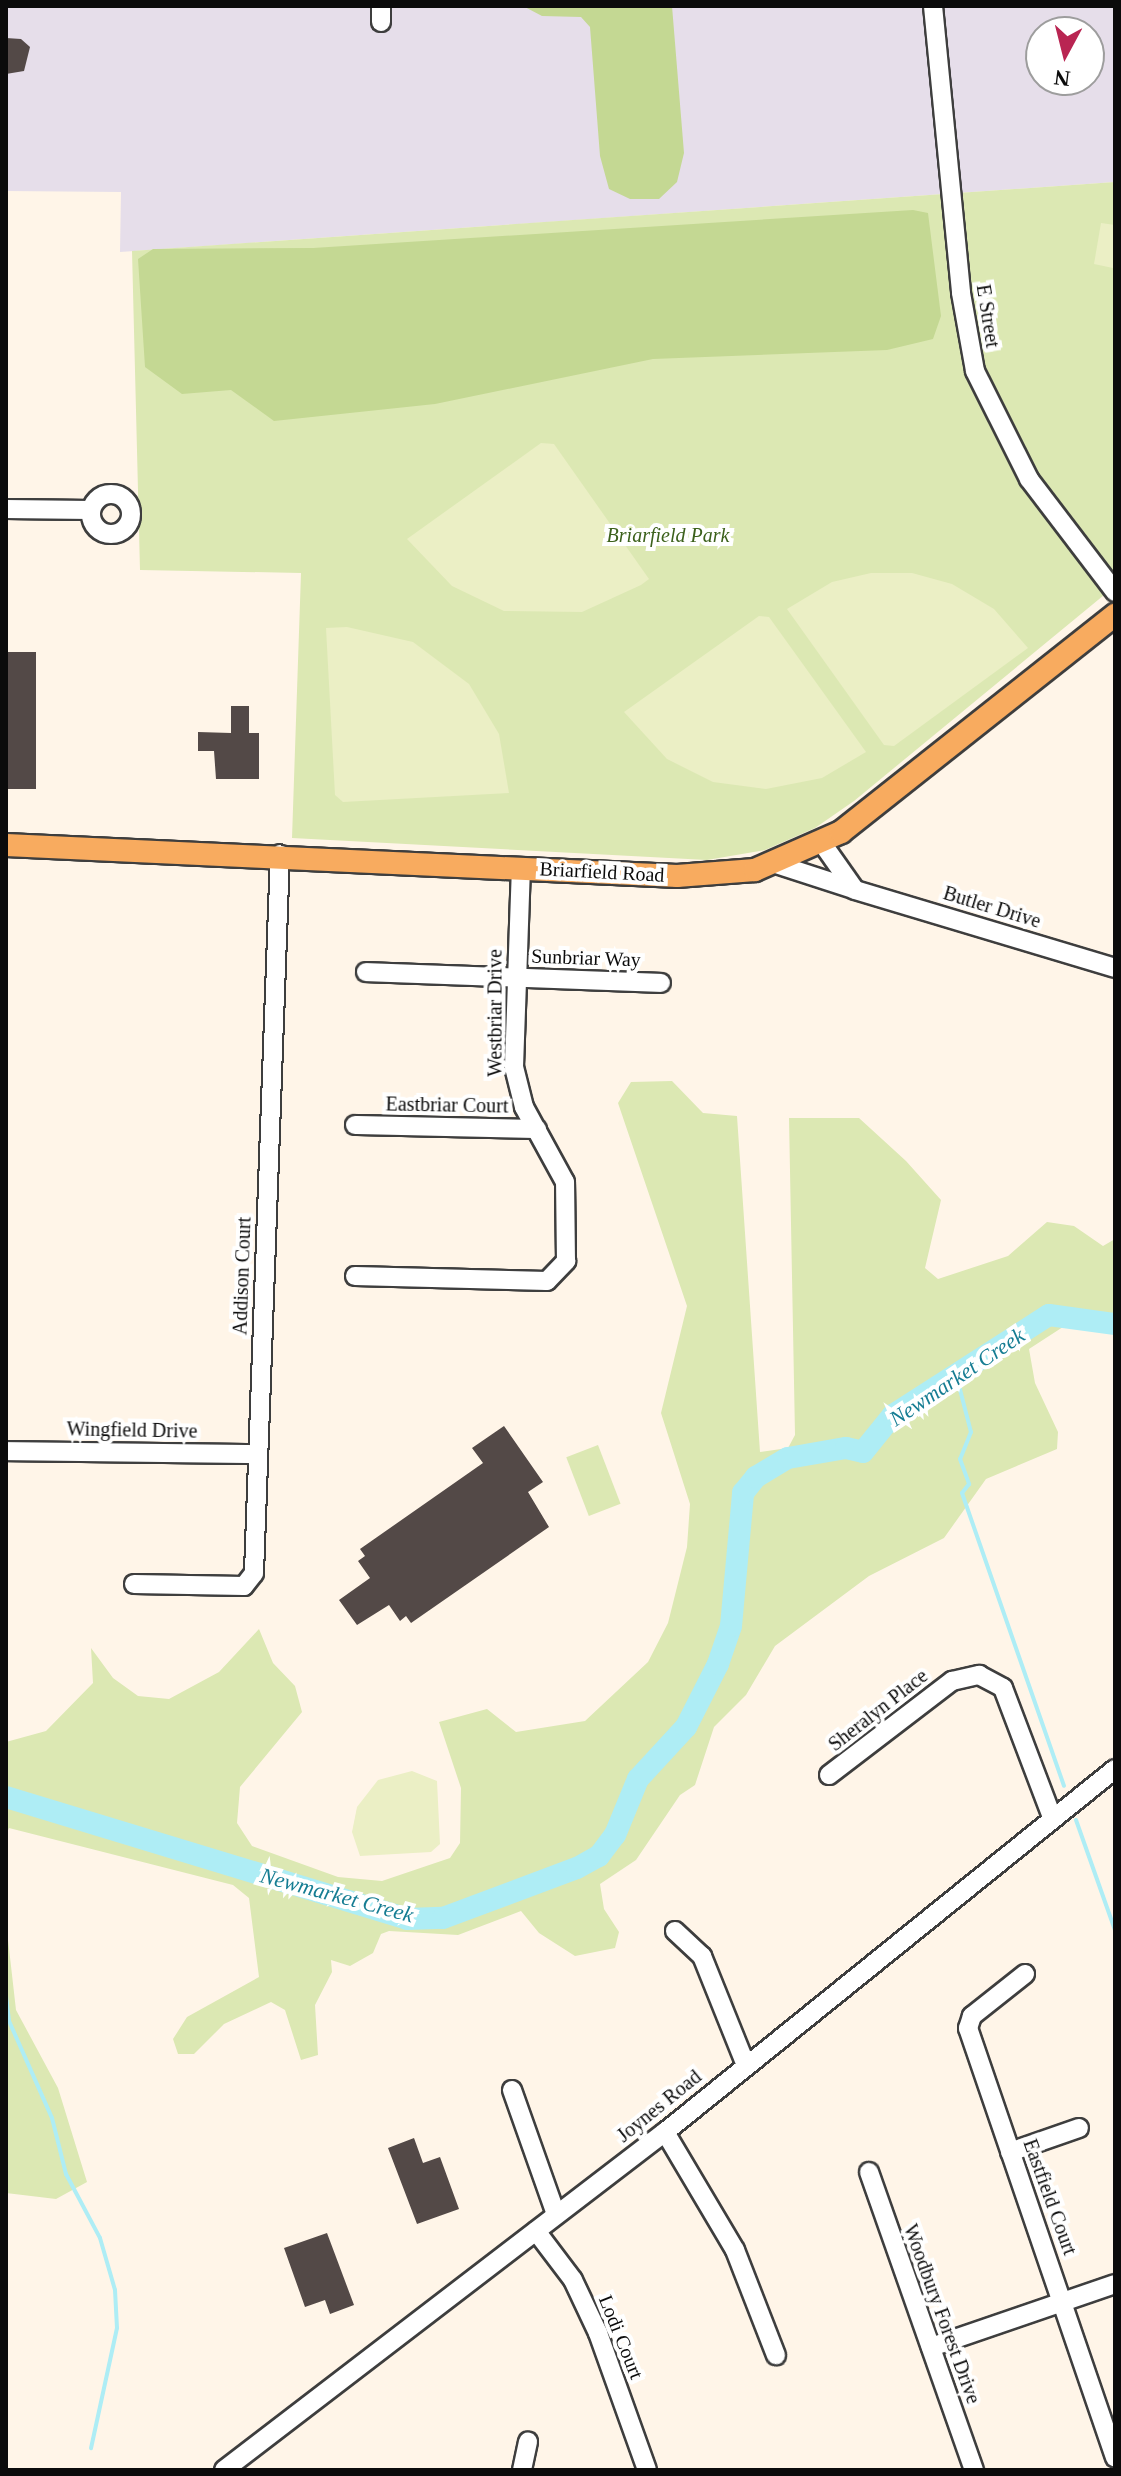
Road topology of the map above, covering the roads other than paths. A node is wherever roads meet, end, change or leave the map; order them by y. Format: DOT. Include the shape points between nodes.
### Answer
graph roads {
  1 [pos="933,6"];
  2 [pos="6,509"];
  3 [pos="91,510"];
  4 [pos="1115,592"];
  5 [pos="1115,615"];
  6 [pos="822,843"];
  7 [pos="6,845"];
  8 [pos="280,854"];
  9 [pos="776,864"];
  10 [pos="521,868"];
  11 [pos="855,890"];
  12 [pos="1115,968"];
  13 [pos="366,972"];
  14 [pos="516,977"];
  15 [pos="661,983"];
  16 [pos="355,1125"];
  17 [pos="537,1129"];
  18 [pos="355,1276"];
  19 [pos="6,1451"];
  20 [pos="258,1454"];
  21 [pos="134,1584"];
  22 [pos="1115,1769"];
  23 [pos="829,1775"];
  24 [pos="1052,1817"];
  25 [pos="675,1931"];
  26 [pos="1025,1974"];
  27 [pos="745,2063"];
  28 [pos="512,2090"];
  29 [pos="1079,2128"];
  30 [pos="665,2132"];
  31 [pos="1010,2152"];
  32 [pos="869,2172"];
  33 [pos="556,2214"];
  34 [pos="536,2231"];
  35 [pos="1115,2284"];
  36 [pos="1064,2301"];
  37 [pos="931,2347"];
  38 [pos="776,2355"];
  39 [pos="528,2442"];
  40 [pos="1114,2452"];
  41 [pos="250,2463"];
  42 [pos="224,2470"];
  43 [pos="522,2470"];
  44 [pos="647,2470"];
  45 [pos="974,2470"];
  1 -- 4 [label="street, E Street" via="962,305 975,371 1029,479"];
  2 -- 3 [label="street"];
  5 -- 6 [label="main road, Briarfield Road"];
  6 -- 9 [label="main road, Briarfield Road"];
  6 -- 11 [label="street"];
  7 -- 8 [label="main road, Briarfield Road"];
  8 -- 10 [label="main road, Briarfield Road"];
  8 -- 20 [label="street, Addison Court"];
  9 -- 10 [label="main road, Briarfield Road" via="705,876"];
  9 -- 11 [label="street, Butler Drive"];
  10 -- 14 [label="street, Westbriar Drive"];
  11 -- 12 [label="street, Butler Drive"];
  13 -- 14 [label="street, Sunbriar Way"];
  14 -- 15 [label="street, Sunbriar Way"];
  14 -- 17 [label="street, Westbriar Drive" via="516,1086"];
  16 -- 17 [label="street, Eastbriar Court"];
  17 -- 18 [label="street, Westbriar Drive" via="559,1164 567,1197 566,1261 555,1278"];
  19 -- 20 [label="street, Wingfield Drive"];
  20 -- 21 [label="street, Addison Court" via="249,1583"];
  22 -- 24 [label="street, Joynes Road"];
  23 -- 24 [label="street, Sheralyn Place" via="952,1681 979,1675 1003,1688"];
  24 -- 27 [label="street, Joynes Road"];
  25 -- 27 [label="street" via="702,1956"];
  26 -- 31 [label="street, Eastfield Court" via="972,2016 968,2028"];
  27 -- 30 [label="street, Joynes Road"];
  28 -- 33 [label="street"];
  29 -- 31 [label="street"];
  30 -- 33 [label="street, Joynes Road"];
  30 -- 38 [label="street" via="735,2250"];
  31 -- 36 [label="street, Eastfield Court"];
  32 -- 37 [label="street, Woodbury Forest Drive"];
  33 -- 34 [label="street, Joynes Road"];
  34 -- 41 [label="street, Joynes Road"];
  34 -- 44 [label="street, Lodi Court" via="573,2280 598,2333"];
  35 -- 36 [label="street"];
  36 -- 37 [label="street"];
  36 -- 40 [label="street, Eastfield Court"];
  37 -- 45 [label="street, Woodbury Forest Drive"];
  39 -- 43 [label="street"];
  41 -- 42 [label="street, Joynes Road"];
}
